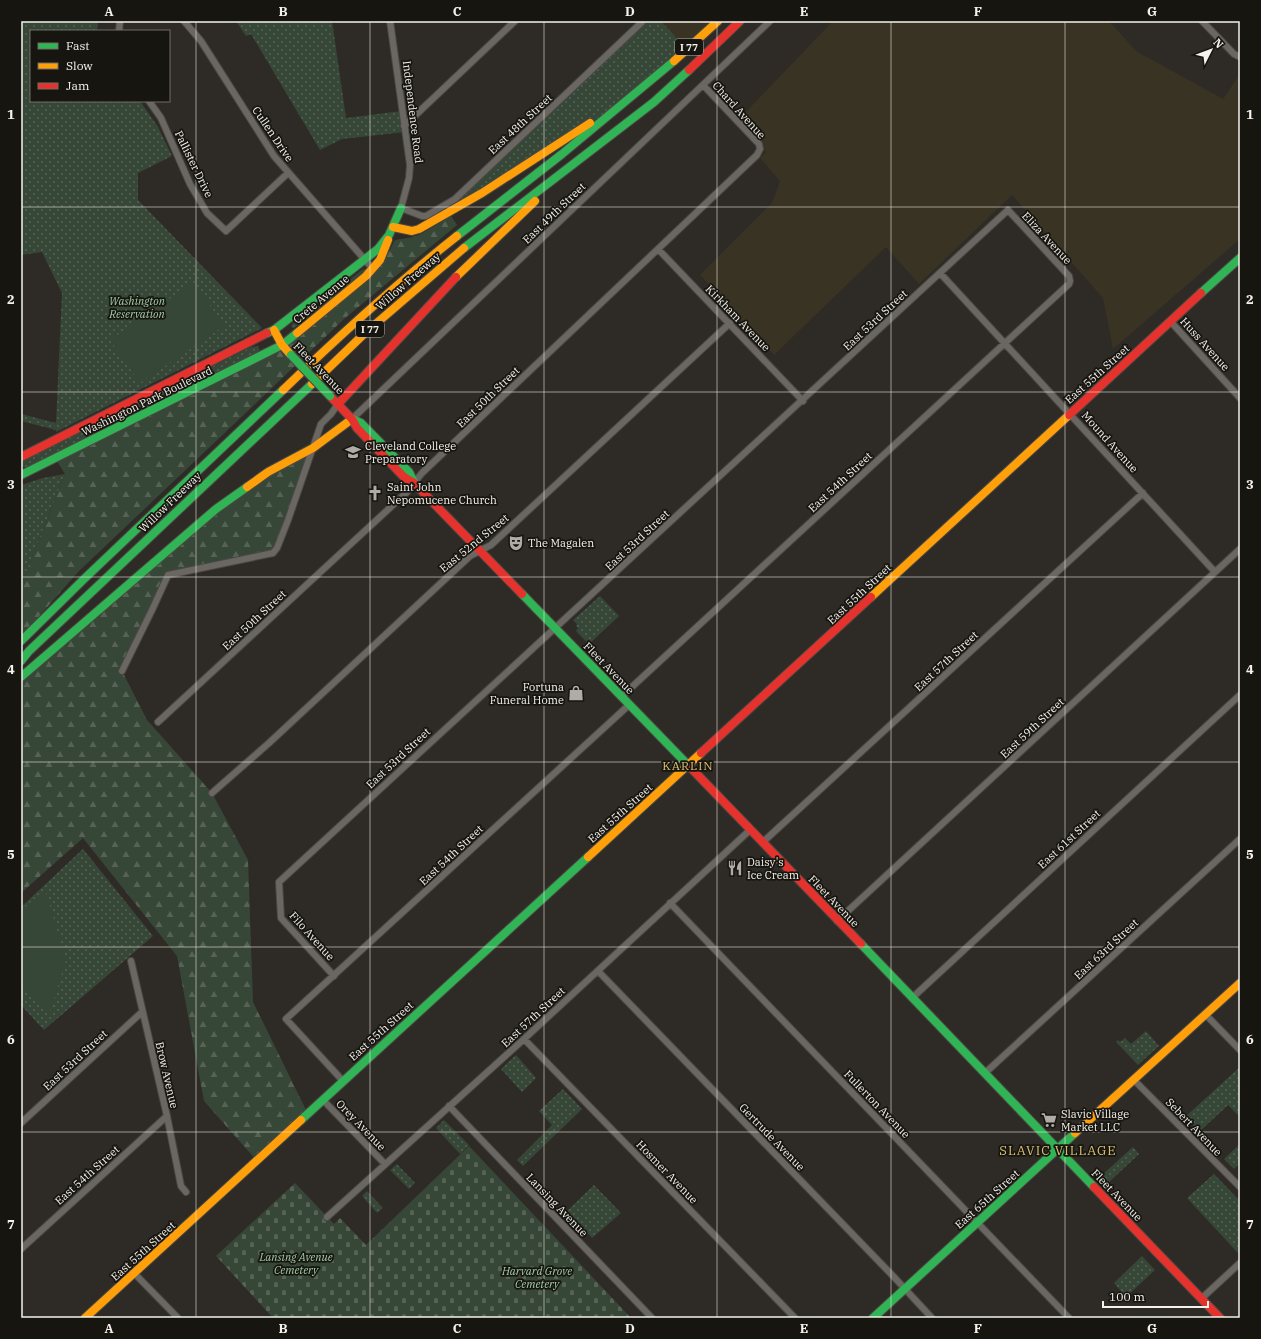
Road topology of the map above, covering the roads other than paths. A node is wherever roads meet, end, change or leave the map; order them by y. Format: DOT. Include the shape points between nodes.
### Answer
graph roads {
  1 [pos="184,21"];
  2 [pos="390,21"];
  3 [pos="515,21"];
  4 [pos="718,21"];
  5 [pos="740,21"];
  6 [pos="770,21"];
  7 [pos="1202,21"];
  8 [pos="642,22"];
  9 [pos="1240,49"];
  10 [pos="1237,56"];
  11 [pos="703,85"];
  12 [pos="625,101"];
  13 [pos="150,102"];
  14 [pos="404,126"];
  15 [pos="760,149"];
  16 [pos="579,160"];
  17 [pos="288,173"];
  18 [pos="401,208"];
  19 [pos="1008,210"];
  20 [pos="393,227"];
  21 [pos="658,249"];
  22 [pos="1240,258"];
  23 [pos="365,259"];
  24 [pos="373,269"];
  25 [pos="940,273"];
  26 [pos="1070,281"];
  27 [pos="1171,322"];
  28 [pos="730,323"];
  29 [pos="274,330"];
  30 [pos="1006,344"];
  31 [pos="282,345"];
  32 [pos="1240,398"];
  33 [pos="803,401"];
  34 [pos="338,404"];
  35 [pos="1071,414"];
  36 [pos="352,419"];
  37 [pos="313,448"];
  38 [pos="21,456"];
  39 [pos="21,475"];
  40 [pos="414,483"];
  41 [pos="1143,493"];
  42 [pos="1240,549"];
  43 [pos="480,551"];
  44 [pos="1215,572"];
  45 [pos="554,628"];
  46 [pos="21,641"];
  47 [pos="21,660"];
  48 [pos="122,671"];
  49 [pos="21,677"];
  50 [pos="1240,695"];
  51 [pos="621,697"];
  52 [pos="629,705"];
  53 [pos="158,722"];
  54 [pos="688,766"];
  55 [pos="212,793"];
  56 [pos="750,830"];
  57 [pos="1240,839"];
  58 [pos="763,842"];
  59 [pos="279,882"];
  60 [pos="670,903"];
  61 [pos="837,921"];
  62 [pos="131,961"];
  63 [pos="598,971"];
  64 [pos="334,976"];
  65 [pos="1240,983"];
  66 [pos="912,998"];
  67 [pos="142,1012"];
  68 [pos="1206,1015"];
  69 [pos="286,1019"];
  70 [pos="524,1039"];
  71 [pos="1240,1050"];
  72 [pos="985,1073"];
  73 [pos="1134,1080"];
  74 [pos="343,1081"];
  75 [pos="323,1100"];
  76 [pos="449,1106"];
  77 [pos="167,1116"];
  78 [pos="21,1123"];
  79 [pos="1058,1149"];
  80 [pos="385,1164"];
  81 [pos="1240,1188"];
  82 [pos="186,1192"];
  83 [pos="327,1217"];
  84 [pos="978,1223"];
  85 [pos="21,1249"];
  86 [pos="1240,1263"];
  87 [pos="134,1273"];
  88 [pos="905,1289"];
  89 [pos="1202,1298"];
  90 [pos="86,1318"];
  91 [pos="178,1318"];
  92 [pos="652,1318"];
  93 [pos="795,1318"];
  94 [pos="873,1318"];
  95 [pos="932,1318"];
  96 [pos="1069,1318"];
  97 [pos="1220,1318"];
  1 -- 17 [label="street, Cullen Drive" via="201,42 274,156"];
  2 -- 14 [label="street, Independence Road"];
  3 -- 14 [label="street"];
  4 -- 12 [label="main road, Willow Freeway / I 77"];
  5 -- 16 [label="main road, Willow Freeway / I 77" via="654,102"];
  6 -- 11 [label="street, East 49th Street"];
  7 -- 10 [label="street"];
  8 -- 18 [label="street, East 48th Street" via="455,199 426,216"];
  9 -- 10 [label="street"];
  11 -- 15 [label="street, Chard Avenue"];
  11 -- 36 [label="street, East 49th Street"];
  12 -- 20 [label="main road" via="482,193 419,229 412,231"];
  12 -- 46 [label="main road, Willow Freeway / I 77" via="433,255 349,327"];
  13 -- 17 [label="street, Pallister Drive" via="161,118 190,184 207,213 226,231"];
  14 -- 18 [label="street, Independence Road" via="410,165"];
  15 -- 21 [label="street, East 50th Street" via="757,155"];
  16 -- 34 [label="main road" via="448,284"];
  16 -- 47 [label="main road, Willow Freeway / I 77" via="457,253 364,334"];
  17 -- 23 [label="street, Cullen Drive"];
  18 -- 20 [label="main road, Independence Road"];
  19 -- 25 [label="street, East 53rd Street"];
  19 -- 26 [label="street, Eliza Avenue" via="1069,276"];
  20 -- 23 [label="main road, Independence Road" via="378,249"];
  20 -- 24 [label="main road, Independence Road" via="383,255"];
  21 -- 28 [label="street, Kirkham Avenue"];
  21 -- 40 [label="street, East 50th Street"];
  22 -- 27 [label="main road, East 55th Street"];
  23 -- 24 [label="street, Cullen Drive"];
  23 -- 29 [label="main road, Crete Avenue"];
  24 -- 31 [label="main road, Crete Avenue"];
  25 -- 30 [label="street, Mound Avenue"];
  25 -- 33 [label="street, East 53rd Street"];
  26 -- 30 [label="street, East 54th Street"];
  27 -- 32 [label="street, Huss Avenue"];
  27 -- 35 [label="main road, East 55th Street"];
  28 -- 33 [label="street, Kirkham Avenue"];
  28 -- 43 [label="street, East 52nd Street" via="491,545"];
  29 -- 31 [label="main road, Fleet Avenue"];
  29 -- 38 [label="main road, Washington Park Boulevard"];
  30 -- 35 [label="street, Mound Avenue"];
  30 -- 51 [label="street, East 54th Street"];
  31 -- 34 [label="main road, Fleet Avenue, bridge"];
  31 -- 39 [label="main road, Washington Park Boulevard"];
  33 -- 45 [label="street, East 53rd Street"];
  34 -- 36 [label="main road, Fleet Avenue"];
  34 -- 37 [label="street" via="321,424"];
  35 -- 41 [label="street, Mound Avenue"];
  35 -- 54 [label="main road, East 55th Street"];
  36 -- 37 [label="main road"];
  36 -- 40 [label="main road, Fleet Avenue" via="361,423 409,472"];
  37 -- 48 [label="street" via="288,520 273,553 168,575"];
  37 -- 49 [label="main road" via="268,472 216,509"];
  40 -- 43 [label="main road, Fleet Avenue"];
  40 -- 53 [label="street, East 50th Street" via="402,497"];
  41 -- 44 [label="street, Mound Avenue"];
  41 -- 58 [label="street, East 57th Street"];
  42 -- 44 [label="street, East 59th Street"];
  43 -- 45 [label="main road, Fleet Avenue"];
  43 -- 55 [label="street, East 52nd Street" via="470,556"];
  44 -- 61 [label="street, East 59th Street"];
  45 -- 51 [label="main road, Fleet Avenue"];
  45 -- 59 [label="street, East 53rd Street"];
  50 -- 66 [label="street, East 61st Street"];
  51 -- 52 [label="main road, Fleet Avenue"];
  52 -- 54 [label="main road, Fleet Avenue"];
  52 -- 64 [label="street, East 54th Street"];
  54 -- 56 [label="main road, Fleet Avenue"];
  54 -- 74 [label="main road, East 55th Street"];
  56 -- 58 [label="main road, Fleet Avenue"];
  56 -- 60 [label="street, East 57th Street"];
  57 -- 72 [label="street, East 63rd Street"];
  58 -- 61 [label="main road, Fleet Avenue"];
  59 -- 64 [label="street, Filo Avenue" via="280,918"];
  60 -- 63 [label="street, East 57th Street"];
  60 -- 84 [label="street, Fullerton Avenue"];
  61 -- 66 [label="main road, Fleet Avenue"];
  62 -- 67 [label="street, Brow Avenue"];
  63 -- 70 [label="street, East 57th Street"];
  63 -- 88 [label="street, Gertrude Avenue"];
  64 -- 69 [label="street, East 54th Street"];
  65 -- 68 [label="main road, East 65th Street"];
  66 -- 72 [label="main road, Fleet Avenue"];
  67 -- 77 [label="street, Brow Avenue"];
  67 -- 78 [label="street, East 53rd Street"];
  68 -- 71 [label="street"];
  68 -- 73 [label="main road, East 65th Street"];
  69 -- 74 [label="street, Orey Avenue"];
  70 -- 76 [label="street, East 57th Street"];
  70 -- 93 [label="street, Hosmer Avenue"];
  72 -- 79 [label="main road, Fleet Avenue"];
  73 -- 79 [label="main road, East 65th Street"];
  73 -- 81 [label="street, Sebert Avenue"];
  74 -- 75 [label="main road, East 55th Street"];
  75 -- 80 [label="street, Orey Avenue"];
  75 -- 87 [label="main road, East 55th Street"];
  76 -- 80 [label="street, East 57th Street"];
  76 -- 92 [label="street, Lansing Avenue"];
  77 -- 82 [label="street, Brow Avenue" via="181,1186"];
  77 -- 85 [label="street, East 54th Street"];
  79 -- 84 [label="main road, East 65th Street"];
  79 -- 89 [label="main road, Fleet Avenue"];
  80 -- 83 [label="street, East 57th Street"];
  84 -- 88 [label="main road, East 65th Street"];
  84 -- 96 [label="street, Fullerton Avenue"];
  86 -- 89 [label="street"];
  87 -- 90 [label="main road, East 55th Street"];
  87 -- 91 [label="street"];
  88 -- 94 [label="main road, East 65th Street"];
  88 -- 95 [label="street, Gertrude Avenue"];
  89 -- 97 [label="main road, Fleet Avenue"];
}
